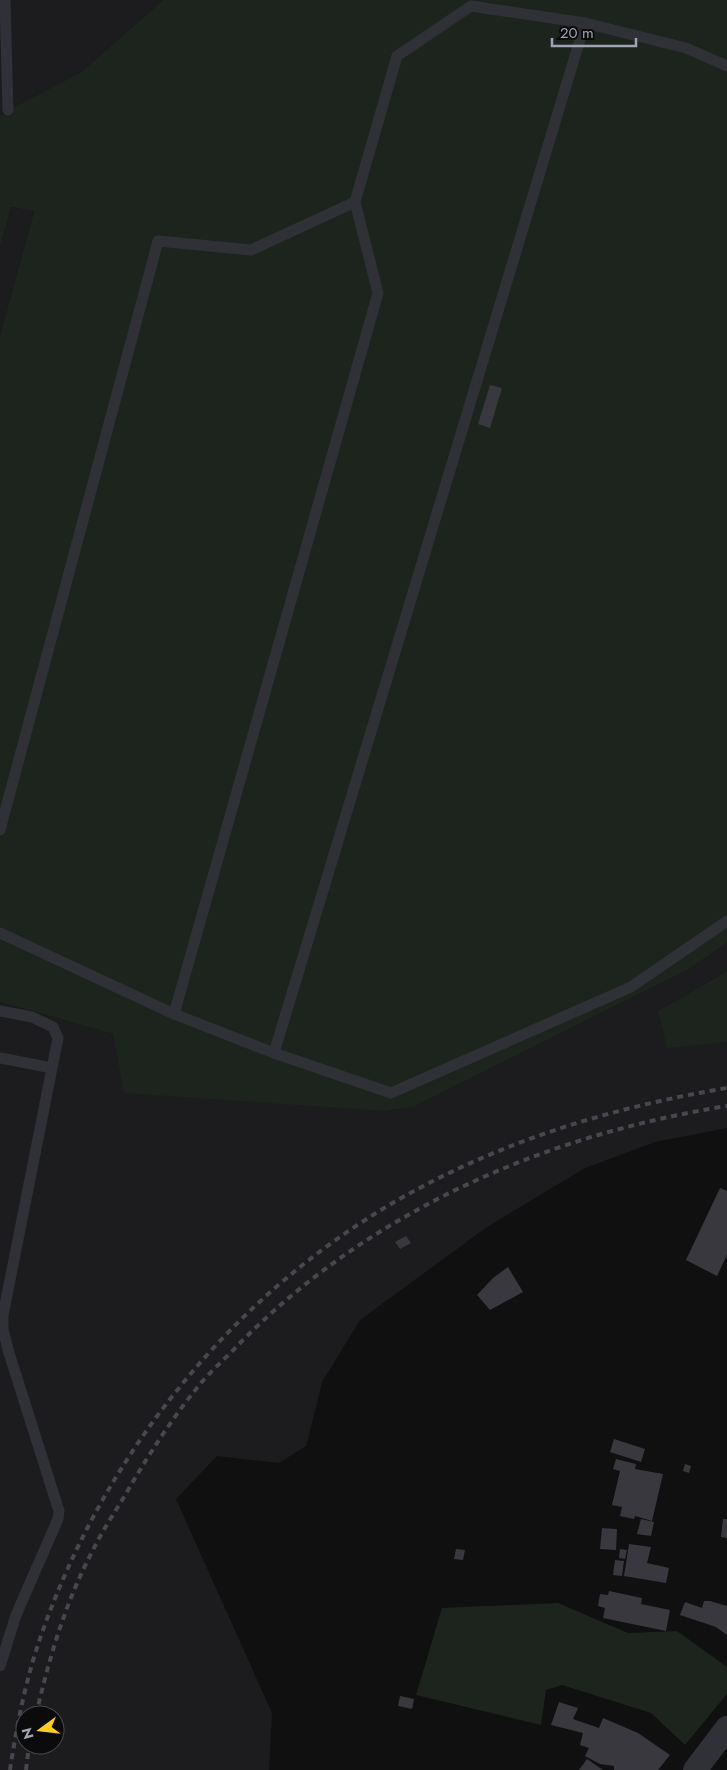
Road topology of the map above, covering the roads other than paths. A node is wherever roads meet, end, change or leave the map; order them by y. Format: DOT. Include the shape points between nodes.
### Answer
graph roads {
  1 [pos="5,0"];
  2 [pos="585,23"];
  3 [pos="727,66"];
  4 [pos="8,110"];
  5 [pos="355,202"];
  6 [pos="0,830"];
  7 [pos="727,921"];
  8 [pos="0,933"];
  9 [pos="0,1011"];
  10 [pos="174,1014"];
  11 [pos="274,1053"];
  12 [pos="0,1058"];
  13 [pos="52,1068"];
  14 [pos="0,1666"];
  15 [pos="727,1728"];
  16 [pos="695,1770"];
  1 -- 4 [label="lane"];
  2 -- 3 [label="lane" via="686,48"];
  2 -- 5 [label="lane" via="471,6 397,56"];
  2 -- 11 [label="lane"];
  5 -- 6 [label="lane" via="252,250 158,241"];
  5 -- 10 [label="lane" via="378,293"];
  7 -- 11 [label="lane" via="631,987 391,1093"];
  8 -- 10 [label="lane"];
  9 -- 13 [label="lane" via="32,1017 53,1027 58,1038"];
  10 -- 11 [label="lane"];
  12 -- 13 [label="lane"];
  13 -- 14 [label="lane" via="3,1315 3,1330 56,1496 58,1519 16,1615"];
  15 -- 16 [label="street"];
}
